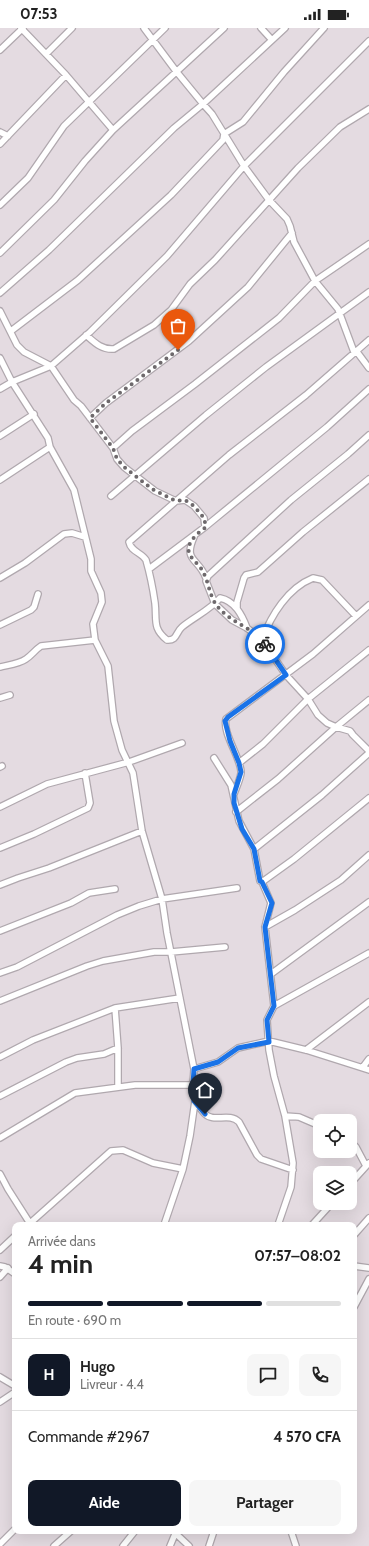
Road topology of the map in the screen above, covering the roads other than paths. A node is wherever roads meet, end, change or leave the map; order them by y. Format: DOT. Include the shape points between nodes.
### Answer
graph roads {
  1 [pos="22,28"];
  2 [pos="72,28"];
  3 [pos="144,28"];
  4 [pos="165,28"];
  5 [pos="224,28"];
  6 [pos="261,28"];
  7 [pos="285,28"];
  8 [pos="324,28"];
  9 [pos="154,40"];
  10 [pos="272,40"];
  11 [pos="369,41"];
  12 [pos="0,50"];
  13 [pos="46,54"];
  14 [pos="176,71"];
  15 [pos="66,75"];
  16 [pos="90,102"];
  17 [pos="203,104"];
  18 [pos="369,109"];
  19 [pos="113,130"];
  20 [pos="0,132"];
  21 [pos="224,134"];
  22 [pos="8,136"];
  23 [pos="0,144"];
  24 [pos="244,166"];
  25 [pos="269,200"];
  26 [pos="1,203"];
  27 [pos="292,233"];
  28 [pos="369,244"];
  29 [pos="0,252"];
  30 [pos="315,281"];
  31 [pos="369,292"];
  32 [pos="0,293"];
  33 [pos="0,311"];
  34 [pos="340,314"];
  35 [pos="11,331"];
  36 [pos="86,335"];
  37 [pos="369,340"];
  38 [pos="354,352"];
  39 [pos="0,358"];
  40 [pos="51,366"];
  41 [pos="369,368"];
  42 [pos="12,382"];
  43 [pos="369,388"];
  44 [pos="0,390"];
  45 [pos="34,414"];
  46 [pos="90,418"];
  47 [pos="369,435"];
  48 [pos="0,436"];
  49 [pos="50,447"];
  50 [pos="113,448"];
  51 [pos="134,476"];
  52 [pos="369,479"];
  53 [pos="0,480"];
  54 [pos="111,496"];
  55 [pos="176,501"];
  56 [pos="206,527"];
  57 [pos="194,536"];
  58 [pos="85,537"];
  59 [pos="149,569"];
  60 [pos="0,578"];
  61 [pos="206,578"];
  62 [pos="38,594"];
  63 [pos="216,604"];
  64 [pos="369,604"];
  65 [pos="237,608"];
  66 [pos="356,616"];
  67 [pos="0,625"];
  68 [pos="247,628"];
  69 [pos="95,640"];
  70 [pos="262,640"];
  71 [pos="369,650"];
  72 [pos="0,667"];
  73 [pos="286,675"];
  74 [pos="10,695"];
  75 [pos="0,698"];
  76 [pos="308,699"];
  77 [pos="369,700"];
  78 [pos="336,727"];
  79 [pos="182,743"];
  80 [pos="369,752"];
  81 [pos="214,758"];
  82 [pos="129,762"];
  83 [pos="239,763"];
  84 [pos="85,773"];
  85 [pos="234,794"];
  86 [pos="369,798"];
  87 [pos="0,807"];
  88 [pos="236,812"];
  89 [pos="142,832"];
  90 [pos="0,848"];
  91 [pos="254,849"];
  92 [pos="369,855"];
  93 [pos="262,882"];
  94 [pos="0,885"];
  95 [pos="237,888"];
  96 [pos="115,889"];
  97 [pos="162,899"];
  98 [pos="369,902"];
  99 [pos="265,927"];
  100 [pos="0,931"];
  101 [pos="225,947"];
  102 [pos="171,952"];
  103 [pos="369,953"];
  104 [pos="0,973"];
  105 [pos="271,974"];
  106 [pos="180,998"];
  107 [pos="0,1001"];
  108 [pos="369,1002"];
  109 [pos="274,1006"];
  110 [pos="115,1008"];
  111 [pos="269,1042"];
  112 [pos="118,1048"];
  113 [pos="306,1050"];
  114 [pos="0,1057"];
  115 [pos="369,1059"];
  116 [pos="363,1067"];
  117 [pos="194,1069"];
  118 [pos="369,1070"];
  119 [pos="193,1085"];
  120 [pos="118,1086"];
  121 [pos="0,1096"];
  122 [pos="194,1101"];
  123 [pos="285,1116"];
  124 [pos="313,1123"];
  125 [pos="0,1138"];
  126 [pos="357,1148"];
  127 [pos="368,1165"];
  128 [pos="183,1169"];
  129 [pos="293,1170"];
  130 [pos="0,1175"];
  131 [pos="357,1177"];
  132 [pos="326,1210"];
  133 [pos="369,1218"];
  134 [pos="29,1222"];
  135 [pos="32,1222"];
  136 [pos="165,1222"];
  137 [pos="279,1222"];
  138 [pos="315,1222"];
  139 [pos="357,1231"];
  140 [pos="12,1239"];
  141 [pos="0,1250"];
  142 [pos="0,1266"];
  143 [pos="357,1266"];
  144 [pos="8,1268"];
  145 [pos="369,1268"];
  146 [pos="12,1271"];
  147 [pos="0,1277"];
  148 [pos="369,1279"];
  149 [pos="357,1301"];
  150 [pos="0,1377"];
  151 [pos="12,1384"];
  152 [pos="12,1394"];
  153 [pos="0,1402"];
  154 [pos="12,1532"];
  155 [pos="68,1534"];
  156 [pos="132,1534"];
  157 [pos="173,1534"];
  158 [pos="176,1534"];
  159 [pos="213,1534"];
  160 [pos="291,1534"];
  161 [pos="0,1544"];
  162 [pos="54,1546"];
  163 [pos="123,1546"];
  164 [pos="170,1546"];
  165 [pos="189,1546"];
  166 [pos="209,1546"];
  167 [pos="296,1546"];
  1 -- 12 [label="street"];
  1 -- 13 [label="street"];
  2 -- 13 [label="street"];
  3 -- 9 [label="street"];
  4 -- 9 [label="street"];
  5 -- 14 [label="street"];
  6 -- 10 [label="street"];
  7 -- 10 [label="street"];
  8 -- 21 [label="street" via="243,122"];
  9 -- 14 [label="street"];
  9 -- 16 [label="street"];
  10 -- 17 [label="street"];
  11 -- 24 [label="street"];
  13 -- 15 [label="street"];
  14 -- 17 [label="street"];
  14 -- 19 [label="street"];
  15 -- 16 [label="street"];
  15 -- 22 [label="street"];
  16 -- 19 [label="street"];
  16 -- 26 [label="street" via="64,126 28,178"];
  17 -- 21 [label="street"];
  17 -- 32 [label="street"];
  18 -- 25 [label="street" via="340,127"];
  19 -- 29 [label="street" via="54,200"];
  20 -- 22 [label="street"];
  21 -- 24 [label="street"];
  21 -- 35 [label="street" via="223,140 171,195 78,280"];
  22 -- 23 [label="street"];
  24 -- 25 [label="street"];
  24 -- 36 [label="street" via="167,256"];
  25 -- 27 [label="street" via="286,219"];
  25 -- 36 [label="street" via="190,284 171,310 154,325 108,350 99,347"];
  27 -- 30 [label="street" via="294,242"];
  27 -- 46 [label="street" via="242,293 189,341 106,403"];
  28 -- 30 [label="street"];
  30 -- 34 [label="street"];
  30 -- 50 [label="street" via="279,318"];
  31 -- 34 [label="street"];
  33 -- 35 [label="street"];
  34 -- 38 [label="street"];
  34 -- 51 [label="street" via="260,372"];
  35 -- 40 [label="street" via="20,349"];
  36 -- 40 [label="street"];
  37 -- 38 [label="street"];
  38 -- 41 [label="street" via="357,352"];
  38 -- 55 [label="street" via="306,395"];
  39 -- 42 [label="street"];
  40 -- 42 [label="street"];
  40 -- 46 [label="street"];
  42 -- 44 [label="street"];
  42 -- 45 [label="street"];
  43 -- 56 [label="street" via="327,427"];
  45 -- 48 [label="street"];
  45 -- 49 [label="street" via="48,438"];
  46 -- 50 [label="street"];
  47 -- 61 [label="street" via="291,500"];
  49 -- 53 [label="street"];
  49 -- 58 [label="street" via="74,490"];
  50 -- 51 [label="street" via="117,459"];
  51 -- 54 [label="street"];
  51 -- 55 [label="street"];
  52 -- 65 [label="street" via="258,572 246,575"];
  55 -- 56 [label="street" via="185,500 194,506 204,518"];
  55 -- 59 [label="street" via="129,542 131,549 144,557"];
  56 -- 57 [label="street"];
  57 -- 59 [label="street"];
  57 -- 61 [label="street" via="190,555"];
  58 -- 60 [label="street" via="72,533 64,534"];
  58 -- 69 [label="street" via="91,559 91,571 101,593 100,608 94,624"];
  59 -- 63 [label="street" via="155,621 158,632 167,640 172,640 193,618"];
  61 -- 63 [label="street"];
  62 -- 67 [label="street" via="31,610"];
  63 -- 65 [label="street" via="220,598"];
  63 -- 68 [label="street" via="235,622"];
  64 -- 66 [label="street"];
  65 -- 68 [label="street"];
  66 -- 70 [label="street" via="322,580 313,578 290,592"];
  66 -- 73 [label="street"];
  68 -- 70 [label="street"];
  69 -- 72 [label="street" via="41,646 22,662"];
  69 -- 82 [label="street" via="108,666 114,721 122,750"];
  70 -- 73 [label="street"];
  71 -- 76 [label="street"];
  73 -- 76 [label="street"];
  73 -- 83 [label="street" via="226,719 230,741"];
  74 -- 75 [label="street"];
  76 -- 78 [label="street" via="318,715"];
  76 -- 83 [label="street" via="263,744"];
  77 -- 78 [label="street"];
  78 -- 80 [label="street" via="350,731"];
  78 -- 88 [label="street" via="278,779"];
  79 -- 82 [label="street"];
  80 -- 91 [label="street" via="322,795"];
  81 -- 85 [label="street"];
  82 -- 84 [label="street"];
  82 -- 89 [label="street"];
  83 -- 85 [label="street" via="241,772"];
  84 -- 87 [label="street" via="47,784"];
  84 -- 90 [label="street" via="90,803 88,808"];
  85 -- 88 [label="street"];
  86 -- 93 [label="street"];
  88 -- 91 [label="street" via="242,829"];
  89 -- 94 [label="street"];
  89 -- 97 [label="street"];
  91 -- 93 [label="street"];
  92 -- 99 [label="street" via="341,880"];
  93 -- 99 [label="street" via="272,903"];
  95 -- 97 [label="street"];
  96 -- 100 [label="street" via="89,893 71,903"];
  97 -- 102 [label="street"];
  97 -- 104 [label="street" via="117,916 17,967"];
  98 -- 105 [label="street"];
  99 -- 105 [label="street"];
  101 -- 102 [label="street"];
  102 -- 106 [label="street"];
  102 -- 107 [label="street" via="154,952 103,961"];
  103 -- 109 [label="street"];
  105 -- 109 [label="street"];
  106 -- 110 [label="street"];
  106 -- 117 [label="street"];
  108 -- 113 [label="street"];
  109 -- 111 [label="street" via="267,1020"];
  110 -- 112 [label="street"];
  110 -- 114 [label="street" via="32,1040"];
  111 -- 113 [label="street"];
  111 -- 117 [label="street" via="238,1048 218,1062"];
  111 -- 123 [label="street" via="274,1076"];
  112 -- 120 [label="street"];
  112 -- 121 [label="street" via="104,1054 66,1062"];
  113 -- 116 [label="street"];
  115 -- 116 [label="street"];
  116 -- 118 [label="street"];
  117 -- 119 [label="street"];
  119 -- 120 [label="street"];
  119 -- 122 [label="street"];
  120 -- 125 [label="street" via="75,1093"];
  122 -- 128 [label="street"];
  122 -- 129 [label="street" via="209,1117 236,1119 261,1159"];
  123 -- 124 [label="street" via="299,1117"];
  123 -- 129 [label="street" via="293,1153"];
  126 -- 127 [label="street"];
  127 -- 131 [label="street"];
  128 -- 135 [label="street" via="153,1163 123,1150 110,1151"];
  128 -- 136 [label="street"];
  129 -- 137 [label="street" via="291,1187"];
  130 -- 134 [label="street"];
  132 -- 138 [label="street"];
  133 -- 139 [label="street"];
  140 -- 141 [label="street"];
  142 -- 144 [label="street"];
  143 -- 145 [label="street"];
  144 -- 146 [label="street"];
  144 -- 147 [label="street"];
  148 -- 149 [label="street"];
  150 -- 151 [label="street"];
  152 -- 153 [label="street"];
  154 -- 161 [label="street"];
  155 -- 162 [label="street"];
  156 -- 163 [label="street"];
  157 -- 164 [label="street"];
  158 -- 165 [label="street"];
  159 -- 166 [label="street"];
  160 -- 167 [label="street"];
}
